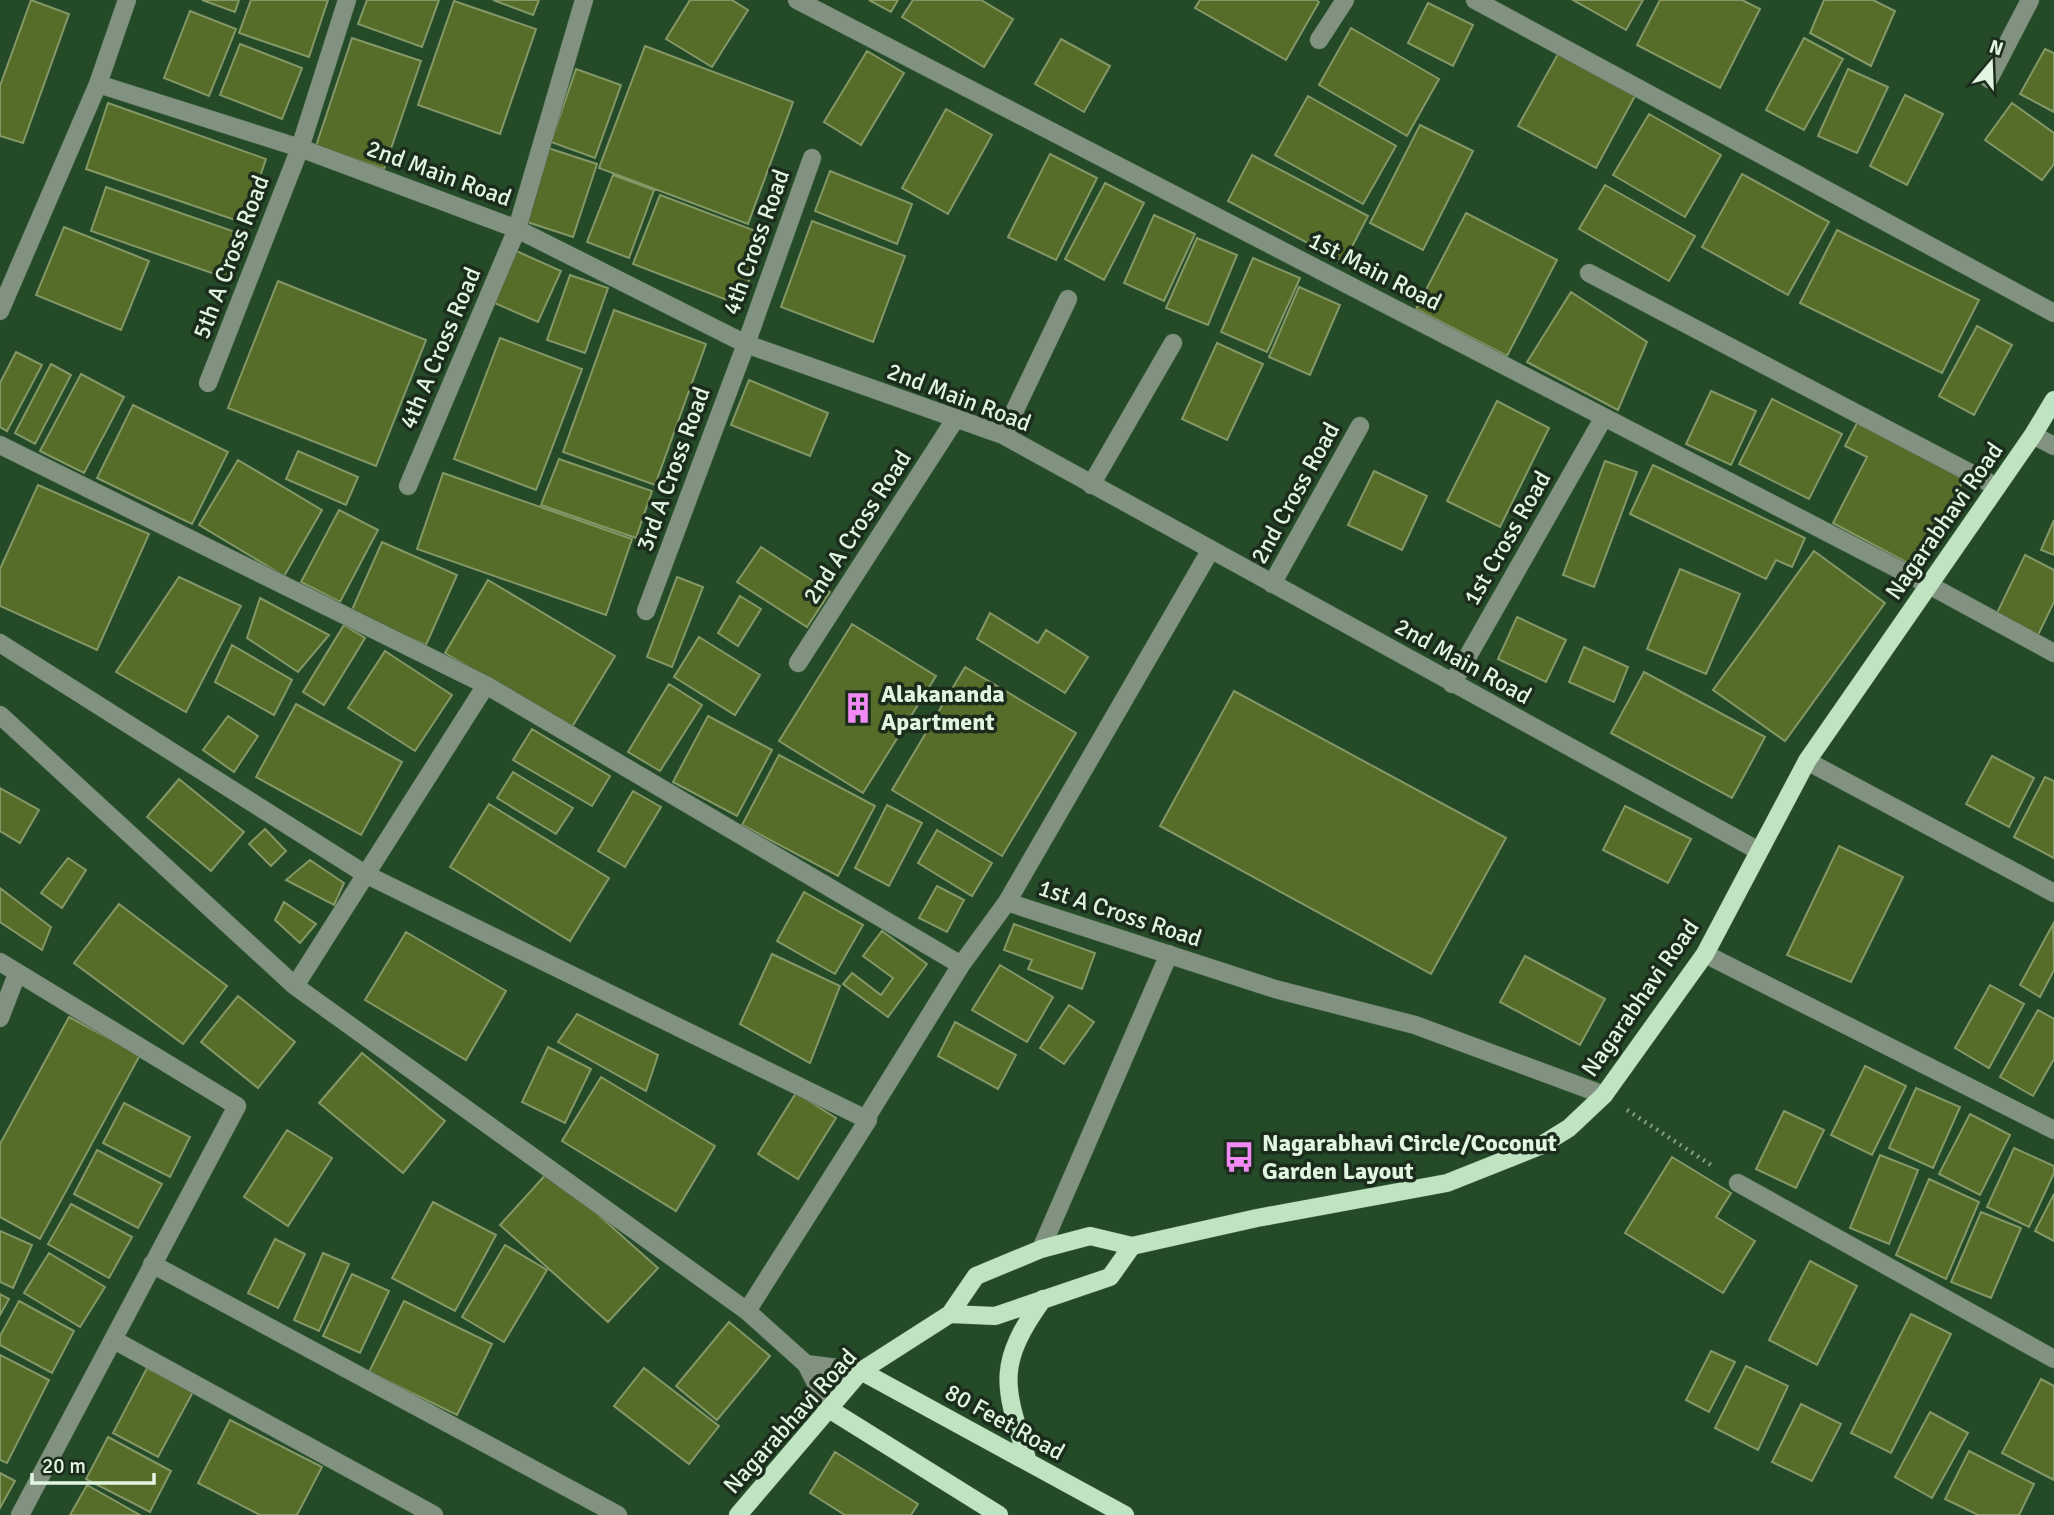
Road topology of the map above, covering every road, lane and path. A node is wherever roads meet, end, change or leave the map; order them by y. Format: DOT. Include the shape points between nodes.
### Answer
graph roads {
  1 [pos="127,0"];
  2 [pos="347,0"];
  3 [pos="584,0"];
  4 [pos="797,0"];
  5 [pos="1345,0"];
  6 [pos="1475,0"];
  7 [pos="2030,0"];
  8 [pos="1319,40"];
  9 [pos="1989,79"];
  10 [pos="99,84"];
  11 [pos="300,148"];
  12 [pos="812,158"];
  13 [pos="517,229"];
  14 [pos="1589,273"];
  15 [pos="1068,299"];
  16 [pos="0,311"];
  17 [pos="2054,313"];
  18 [pos="746,344"];
  19 [pos="1173,344"];
  20 [pos="208,383"];
  21 [pos="2054,401"];
  22 [pos="1604,417"];
  23 [pos="956,418"];
  24 [pos="1360,426"];
  25 [pos="1003,435"];
  26 [pos="2033,435"];
  27 [pos="0,445"];
  28 [pos="2054,446"];
  29 [pos="1091,485"];
  30 [pos="408,486"];
  31 [pos="1997,487"];
  32 [pos="1210,551"];
  33 [pos="1272,584"];
  34 [pos="1930,585"];
  35 [pos="646,611"];
  36 [pos="0,643"];
  37 [pos="2054,653"];
  38 [pos="798,663"];
  39 [pos="1452,684"];
  40 [pos="486,685"];
  41 [pos="0,715"];
  42 [pos="1807,761"];
  43 [pos="1759,851"];
  44 [pos="365,874"];
  45 [pos="2054,893"];
  46 [pos="1007,902"];
  47 [pos="1169,954"];
  48 [pos="1705,954"];
  49 [pos="0,962"];
  50 [pos="961,965"];
  51 [pos="17,974"];
  52 [pos="295,986"];
  53 [pos="0,1018"];
  54 [pos="1604,1095"];
  55 [pos="868,1121"];
  56 [pos="2054,1130"];
  57 [pos="1738,1183"];
  58 [pos="1132,1246"];
  59 [pos="1041,1249"];
  60 [pos="152,1264"];
  61 [pos="1043,1299"];
  62 [pos="747,1311"];
  63 [pos="950,1314"];
  64 [pos="114,1340"];
  65 [pos="2054,1359"];
  66 [pos="806,1364"];
  67 [pos="861,1371"];
  68 [pos="829,1409"];
  69 [pos="1028,1462"];
  70 [pos="20,1515"];
  71 [pos="434,1515"];
  72 [pos="618,1515"];
  73 [pos="738,1515"];
  74 [pos="999,1515"];
  75 [pos="1125,1515"];
  1 -- 10 [label="street"];
  2 -- 11 [label="street, 5th A Cross Road"];
  3 -- 13 [label="street, 4th A Cross Road"];
  4 -- 22 [label="street, 1st Main Road"];
  5 -- 8 [label="street"];
  6 -- 17 [label="street"];
  7 -- 9 [label="street"];
  10 -- 11 [label="street, 2nd Main Road"];
  10 -- 16 [label="street"];
  11 -- 13 [label="street, 2nd Main Road"];
  11 -- 20 [label="street, 5th A Cross Road"];
  12 -- 18 [label="street, 4th Cross Road"];
  13 -- 18 [label="street, 2nd Main Road"];
  13 -- 30 [label="street, 4th A Cross Road"];
  14 -- 31 [label="street"];
  15 -- 25 [label="street"];
  18 -- 23 [label="street, 2nd Main Road"];
  18 -- 35 [label="street, 3rd A Cross Road"];
  19 -- 29 [label="street"];
  21 -- 26 [label="main road, Nagarabhavi Road"];
  22 -- 34 [label="street, 1st Main Road"];
  22 -- 39 [label="street, 1st Cross Road"];
  23 -- 25 [label="street, 2nd Main Road"];
  23 -- 38 [label="street, 2nd A Cross Road"];
  24 -- 33 [label="street, 2nd Cross Road"];
  25 -- 29 [label="street, 2nd Main Road"];
  26 -- 28 [label="street"];
  26 -- 31 [label="main road, Nagarabhavi Road"];
  27 -- 40 [label="street"];
  29 -- 32 [label="street, 2nd Main Road"];
  31 -- 34 [label="main road, Nagarabhavi Road"];
  32 -- 33 [label="street, 2nd Main Road"];
  32 -- 46 [label="street, 1st A Cross Road"];
  33 -- 39 [label="street, 2nd Main Road"];
  34 -- 37 [label="street, 1st Main Road"];
  34 -- 42 [label="main road, Nagarabhavi Road"];
  36 -- 44 [label="street"];
  39 -- 43 [label="street, 2nd Main Road"];
  40 -- 44 [label="street"];
  40 -- 50 [label="street"];
  41 -- 52 [label="street"];
  42 -- 43 [label="main road, Nagarabhavi Road"];
  42 -- 45 [label="street"];
  43 -- 48 [label="main road, Nagarabhavi Road"];
  44 -- 52 [label="street"];
  44 -- 55 [label="street"];
  46 -- 47 [label="street, 1st A Cross Road"];
  46 -- 50 [label="street"];
  47 -- 54 [label="street, 1st A Cross Road" via="1275,989 1415,1025"];
  47 -- 59 [label="street"];
  48 -- 54 [label="main road, Nagarabhavi Road"];
  48 -- 56 [label="street"];
  49 -- 51 [label="street"];
  50 -- 55 [label="street"];
  51 -- 53 [label="street"];
  51 -- 60 [label="street" via="237,1106"];
  52 -- 62 [label="street"];
  54 -- 57 [label="path"];
  54 -- 58 [label="main road, Nagarabhavi Road" via="1569,1128 1540,1146 1447,1182"];
  55 -- 62 [label="street"];
  57 -- 65 [label="street"];
  58 -- 59 [label="main road, Nagarabhavi Road" via="1090,1236"];
  58 -- 61 [label="main road" via="1110,1278"];
  59 -- 63 [label="main road, Nagarabhavi Road" via="976,1276"];
  60 -- 64 [label="street"];
  60 -- 72 [label="street"];
  61 -- 63 [label="main road" via="995,1316"];
  61 -- 69 [label="main road" via="1026,1324 1008,1367 1007,1391"];
  62 -- 66 [label="street"];
  63 -- 67 [label="main road, Nagarabhavi Road"];
  64 -- 70 [label="street"];
  64 -- 71 [label="street"];
  66 -- 67 [label="street"];
  66 -- 68 [label="street"];
  67 -- 68 [label="main road, Nagarabhavi Road"];
  67 -- 69 [label="main road, 80 Feet Road"];
  68 -- 73 [label="main road, Nagarabhavi Road"];
  68 -- 74 [label="main road"];
  69 -- 75 [label="main road, 80 Feet Road"];
}
